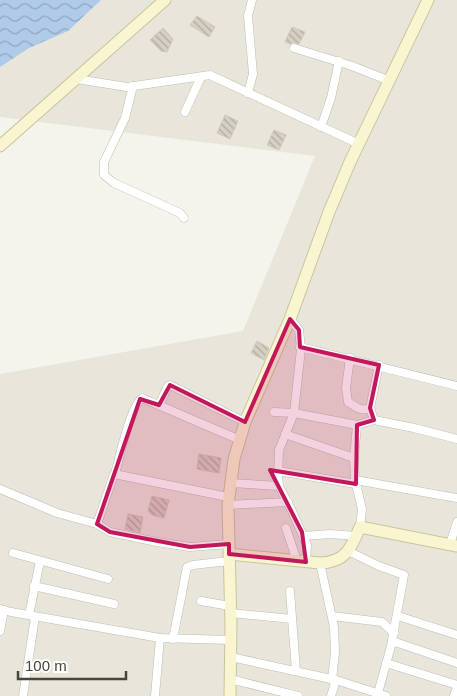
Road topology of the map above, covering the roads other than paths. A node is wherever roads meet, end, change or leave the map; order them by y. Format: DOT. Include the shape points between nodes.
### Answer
graph roads {
  1 [pos="165,0"];
  2 [pos="252,0"];
  3 [pos="427,0"];
  4 [pos="294,48"];
  5 [pos="339,62"];
  6 [pos="201,77"];
  7 [pos="76,79"];
  8 [pos="390,81"];
  9 [pos="133,86"];
  10 [pos="248,93"];
  11 [pos="185,112"];
  12 [pos="322,127"];
  13 [pos="359,144"];
  14 [pos="0,146"];
  15 [pos="184,218"];
  16 [pos="290,319"];
  17 [pos="300,346"];
  18 [pos="350,358"];
  19 [pos="379,365"];
  20 [pos="457,386"];
  21 [pos="159,405"];
  22 [pos="370,408"];
  23 [pos="274,412"];
  24 [pos="294,413"];
  25 [pos="374,420"];
  26 [pos="245,422"];
  27 [pos="356,424"];
  28 [pos="285,434"];
  29 [pos="457,439"];
  30 [pos="240,440"];
  31 [pos="354,458"];
  32 [pos="278,471"];
  33 [pos="115,474"];
  34 [pos="356,482"];
  35 [pos="230,483"];
  36 [pos="279,486"];
  37 [pos="0,489"];
  38 [pos="457,498"];
  39 [pos="228,501"];
  40 [pos="288,502"];
  41 [pos="457,522"];
  42 [pos="97,524"];
  43 [pos="286,528"];
  44 [pos="358,532"];
  45 [pos="303,536"];
  46 [pos="453,545"];
  47 [pos="348,551"];
  48 [pos="13,552"];
  49 [pos="229,553"];
  50 [pos="40,561"];
  51 [pos="302,562"];
  52 [pos="320,563"];
  53 [pos="108,579"];
  54 [pos="34,586"];
  55 [pos="290,591"];
  56 [pos="201,601"];
  57 [pos="114,604"];
  58 [pos="2,610"];
  59 [pos="230,610"];
  60 [pos="32,616"];
  61 [pos="332,616"];
  62 [pos="398,616"];
  63 [pos="292,619"];
  64 [pos="0,631"];
  65 [pos="457,636"];
  66 [pos="393,637"];
  67 [pos="160,638"];
  68 [pos="173,639"];
  69 [pos="231,640"];
  70 [pos="231,657"];
  71 [pos="386,663"];
  72 [pos="457,663"];
  73 [pos="296,672"];
  74 [pos="230,679"];
  75 [pos="334,680"];
  76 [pos="457,686"];
  77 [pos="378,693"];
  78 [pos="23,696"];
  79 [pos="155,696"];
  80 [pos="230,696"];
  81 [pos="298,696"];
  82 [pos="331,696"];
  83 [pos="386,696"];
  84 [pos="454,696"];
  1 -- 7 [label="main road"];
  2 -- 10 [label="street" via="248,16 253,74"];
  3 -- 8 [label="main road"];
  4 -- 5 [label="street"];
  5 -- 8 [label="street"];
  5 -- 12 [label="street"];
  6 -- 9 [label="street"];
  6 -- 10 [label="street" via="210,76"];
  6 -- 11 [label="street"];
  7 -- 9 [label="street"];
  7 -- 14 [label="main road"];
  8 -- 13 [label="main road"];
  9 -- 15 [label="street" via="124,118 104,162 104,175 114,183 180,212"];
  10 -- 12 [label="street"];
  12 -- 13 [label="street"];
  13 -- 16 [label="main road" via="329,212"];
  16 -- 17 [label="street" via="299,330"];
  16 -- 26 [label="main road"];
  17 -- 18 [label="street"];
  17 -- 24 [label="street"];
  18 -- 19 [label="street"];
  18 -- 22 [label="street" via="346,388 348,402 358,409"];
  19 -- 20 [label="street"];
  19 -- 22 [label="street"];
  21 -- 26 [label="street" via="170,385"];
  21 -- 30 [label="street"];
  21 -- 33 [label="street" via="140,399"];
  22 -- 25 [label="street"];
  23 -- 24 [label="street"];
  24 -- 27 [label="street"];
  24 -- 28 [label="street"];
  25 -- 27 [label="street"];
  25 -- 29 [label="street"];
  26 -- 30 [label="main road"];
  27 -- 31 [label="street"];
  28 -- 31 [label="street"];
  28 -- 32 [label="street" via="279,450"];
  30 -- 35 [label="main road"];
  31 -- 34 [label="street"];
  32 -- 34 [label="street"];
  32 -- 36 [label="street"];
  33 -- 39 [label="street"];
  33 -- 42 [label="street"];
  34 -- 38 [label="street"];
  34 -- 44 [label="street" via="362,509"];
  35 -- 36 [label="street"];
  35 -- 39 [label="main road"];
  36 -- 40 [label="street"];
  37 -- 42 [label="street" via="37,506"];
  39 -- 40 [label="street"];
  39 -- 49 [label="main road"];
  40 -- 45 [label="street"];
  41 -- 46 [label="street"];
  42 -- 49 [label="street" via="110,532"];
  43 -- 51 [label="street"];
  44 -- 45 [label="street"];
  44 -- 46 [label="main road"];
  44 -- 47 [label="main road"];
  45 -- 51 [label="street" via="307,545"];
  47 -- 52 [label="main road" via="342,558"];
  47 -- 62 [label="street" via="404,575"];
  48 -- 50 [label="street"];
  49 -- 51 [label="main road"];
  49 -- 59 [label="main road"];
  49 -- 68 [label="street" via="187,567"];
  50 -- 53 [label="street"];
  50 -- 54 [label="street"];
  51 -- 52 [label="main road"];
  52 -- 61 [label="street"];
  54 -- 57 [label="street"];
  54 -- 60 [label="street"];
  55 -- 63 [label="street"];
  56 -- 59 [label="street"];
  58 -- 60 [label="street"];
  58 -- 64 [label="street"];
  59 -- 63 [label="street"];
  59 -- 69 [label="main road"];
  60 -- 67 [label="street"];
  60 -- 78 [label="street"];
  61 -- 66 [label="street" via="382,622"];
  61 -- 75 [label="street"];
  62 -- 65 [label="street"];
  62 -- 66 [label="street"];
  63 -- 73 [label="street"];
  66 -- 71 [label="street"];
  66 -- 72 [label="street"];
  67 -- 68 [label="street"];
  67 -- 79 [label="street"];
  68 -- 69 [label="street"];
  69 -- 70 [label="main road"];
  70 -- 73 [label="street"];
  70 -- 74 [label="main road"];
  71 -- 76 [label="street"];
  71 -- 77 [label="street"];
  73 -- 75 [label="street"];
  74 -- 80 [label="main road"];
  74 -- 81 [label="street"];
  75 -- 77 [label="street"];
  75 -- 82 [label="street"];
  76 -- 84 [label="street"];
  77 -- 83 [label="street"];
}
